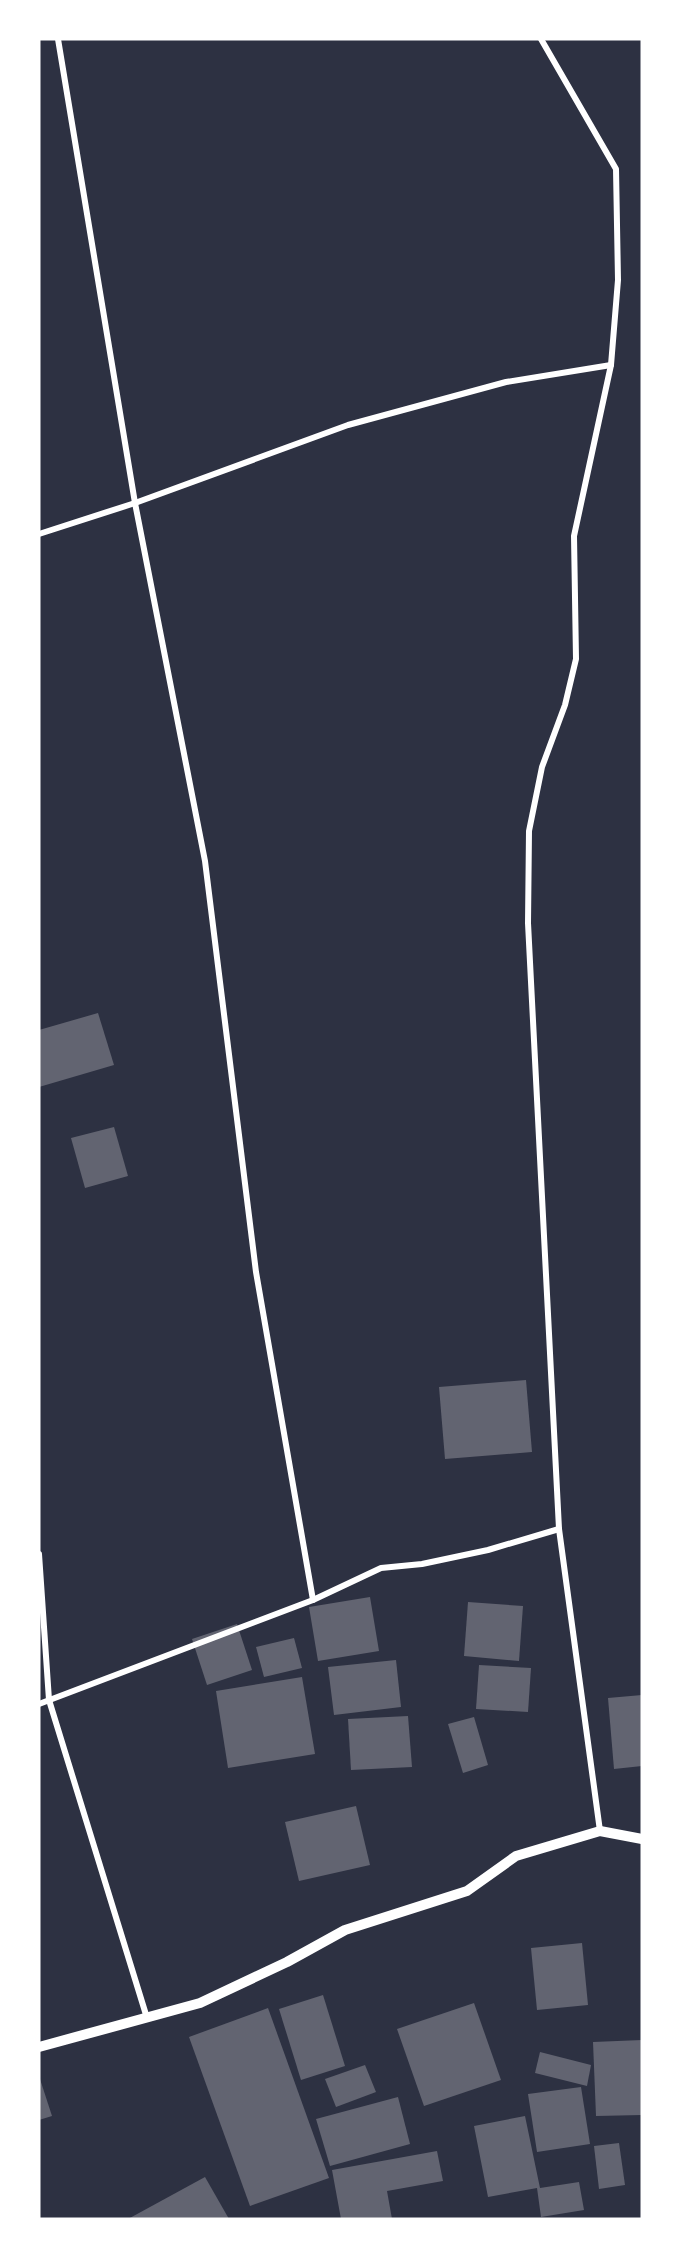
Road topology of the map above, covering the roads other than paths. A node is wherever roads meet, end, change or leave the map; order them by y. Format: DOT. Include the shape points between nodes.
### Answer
graph roads {
  1 [pos="58,39"];
  2 [pos="542,39"];
  3 [pos="611,365"];
  4 [pos="135,503"];
  5 [pos="39,534"];
  6 [pos="559,1529"];
  7 [pos="39,1554"];
  8 [pos="313,1600"];
  9 [pos="50,1700"];
  10 [pos="39,1704"];
  11 [pos="600,1831"];
  12 [pos="642,1839"];
  13 [pos="147,2019"];
  14 [pos="39,2047"];
  1 -- 4 [label="street"];
  2 -- 3 [label="street" via="616,169 618,280"];
  3 -- 4 [label="street" via="506,382 348,425"];
  3 -- 6 [label="street" via="574,536 576,659 565,705 542,767 529,831 528,923"];
  4 -- 5 [label="street"];
  4 -- 8 [label="street" via="205,861 256,1272"];
  6 -- 8 [label="street" via="488,1550 381,1568"];
  6 -- 11 [label="street"];
  7 -- 9 [label="street"];
  8 -- 9 [label="street"];
  9 -- 10 [label="street"];
  9 -- 13 [label="street"];
  11 -- 12 [label="street"];
  11 -- 13 [label="street" via="516,1856 467,1891 345,1930 200,2003"];
  13 -- 14 [label="street"];
}
